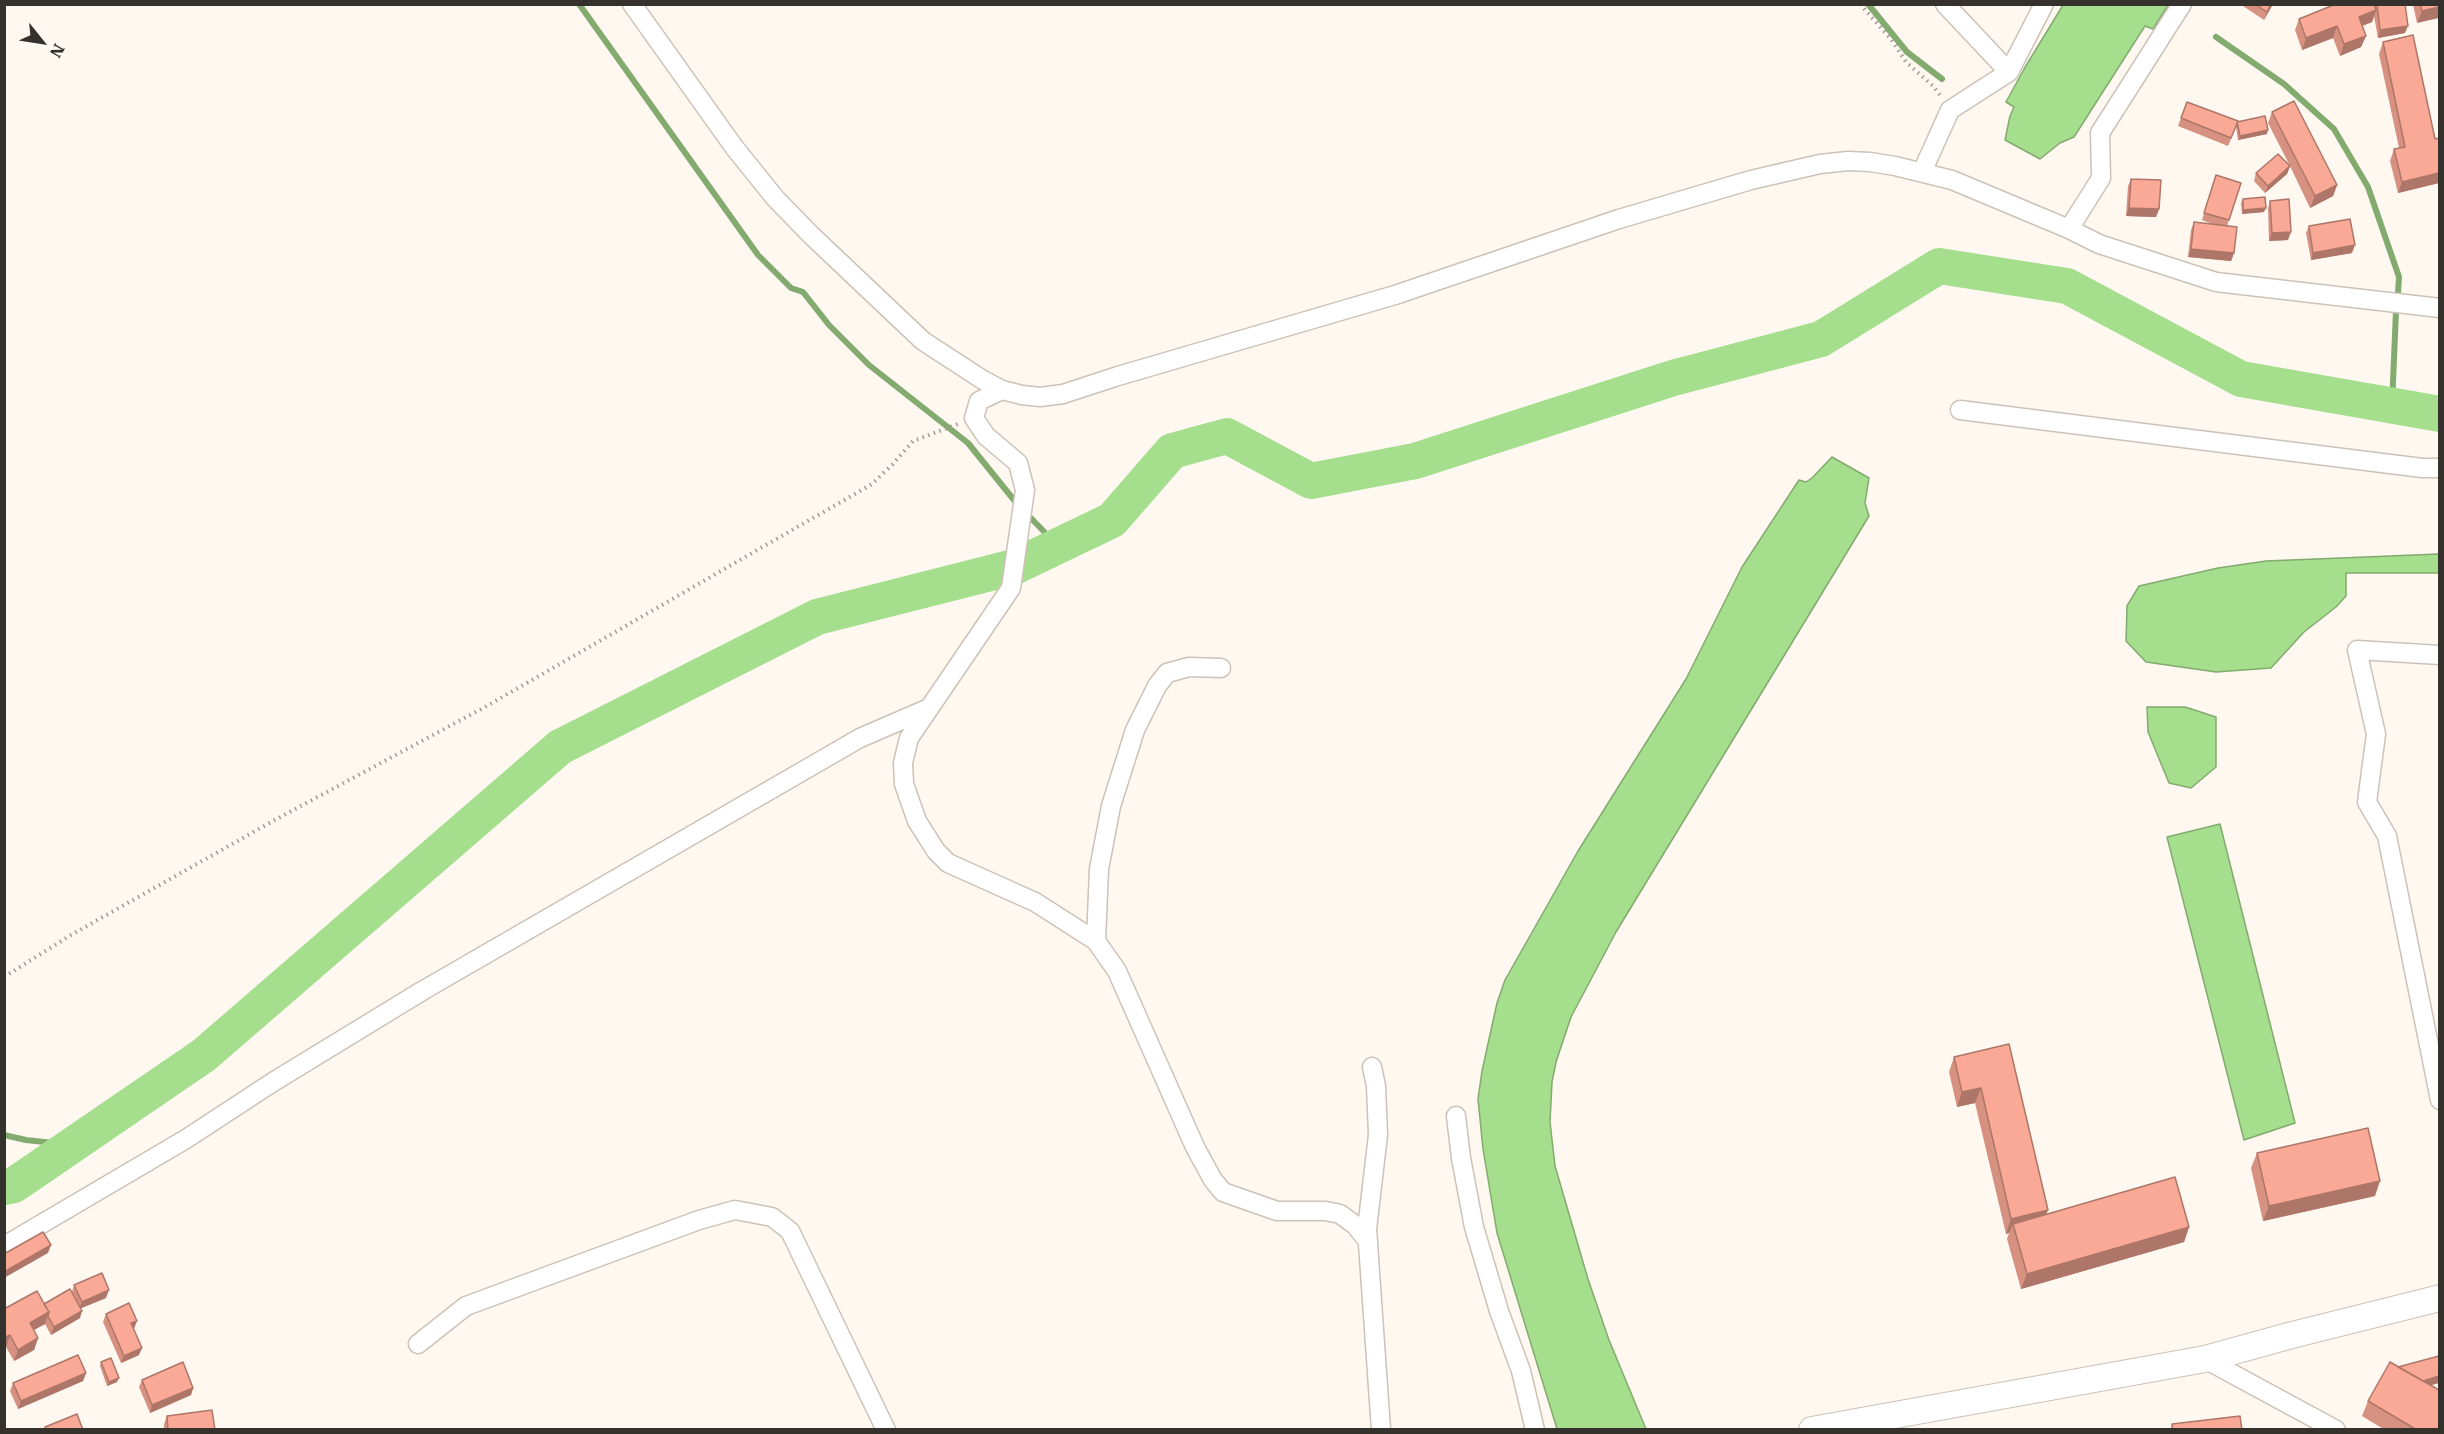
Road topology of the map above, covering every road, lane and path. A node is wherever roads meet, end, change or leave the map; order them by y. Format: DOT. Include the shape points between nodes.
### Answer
graph roads {
  1 [pos="632,4"];
  2 [pos="1860,4"];
  3 [pos="1946,4"];
  4 [pos="2044,4"];
  5 [pos="2182,4"];
  6 [pos="2009,72"];
  7 [pos="1950,110"];
  8 [pos="1922,172"];
  9 [pos="2069,229"];
  10 [pos="2439,308"];
  11 [pos="1002,390"];
  12 [pos="1960,410"];
  13 [pos="959,424"];
  14 [pos="2439,468"];
  15 [pos="2439,655"];
  16 [pos="1221,668"];
  17 [pos="927,709"];
  18 [pos="1096,941"];
  19 [pos="4,977"];
  20 [pos="1372,1066"];
  21 [pos="2439,1100"];
  22 [pos="1456,1116"];
  23 [pos="1368,1241"];
  24 [pos="4,1246"];
  25 [pos="2439,1298"];
  26 [pos="418,1344"];
  27 [pos="2205,1359"];
  28 [pos="886,1430"];
  29 [pos="1381,1430"];
  30 [pos="1535,1430"];
  31 [pos="1812,1430"];
  32 [pos="2336,1430"];
  1 -- 11 [label="street" via="775,198 922,341"];
  2 -- 7 [label="path" via="1906,62 1934,86"];
  3 -- 6 [label="street"];
  4 -- 6 [label="street"];
  5 -- 9 [label="street" via="2100,133 2101,178"];
  6 -- 7 [label="street"];
  7 -- 8 [label="street"];
  8 -- 9 [label="street" via="1952,180"];
  8 -- 11 [label="street" via="1848,161 1751,180 1619,219 1395,296 1063,394 1040,397"];
  9 -- 10 [label="street" via="2127,255 2216,282"];
  11 -- 17 [label="street" via="979,401 974,418 986,436 1018,463 1025,490 1011,588"];
  12 -- 14 [label="street"];
  13 -- 19 [label="path" via="912,441 872,484 484,707 71,935"];
  15 -- 21 [label="street" via="2357,650 2376,734 2367,802 2387,836"];
  16 -- 18 [label="street" via="1189,667 1167,673 1135,730 1111,806 1099,869"];
  17 -- 18 [label="street" via="909,738 903,763 904,784 917,822 936,851 948,863 1035,902"];
  17 -- 24 [label="street" via="860,738 422,991 186,1139"];
  18 -- 23 [label="street" via="1117,971 1195,1147 1223,1192 1277,1211 1340,1214"];
  20 -- 23 [label="street" via="1378,1135"];
  22 -- 30 [label="street" via="1474,1227 1521,1371"];
  23 -- 29 [label="street"];
  25 -- 27 [label="main road"];
  26 -- 28 [label="street" via="466,1306 735,1210 772,1217 790,1231"];
  27 -- 31 [label="main road"];
  27 -- 32 [label="street"];
}
